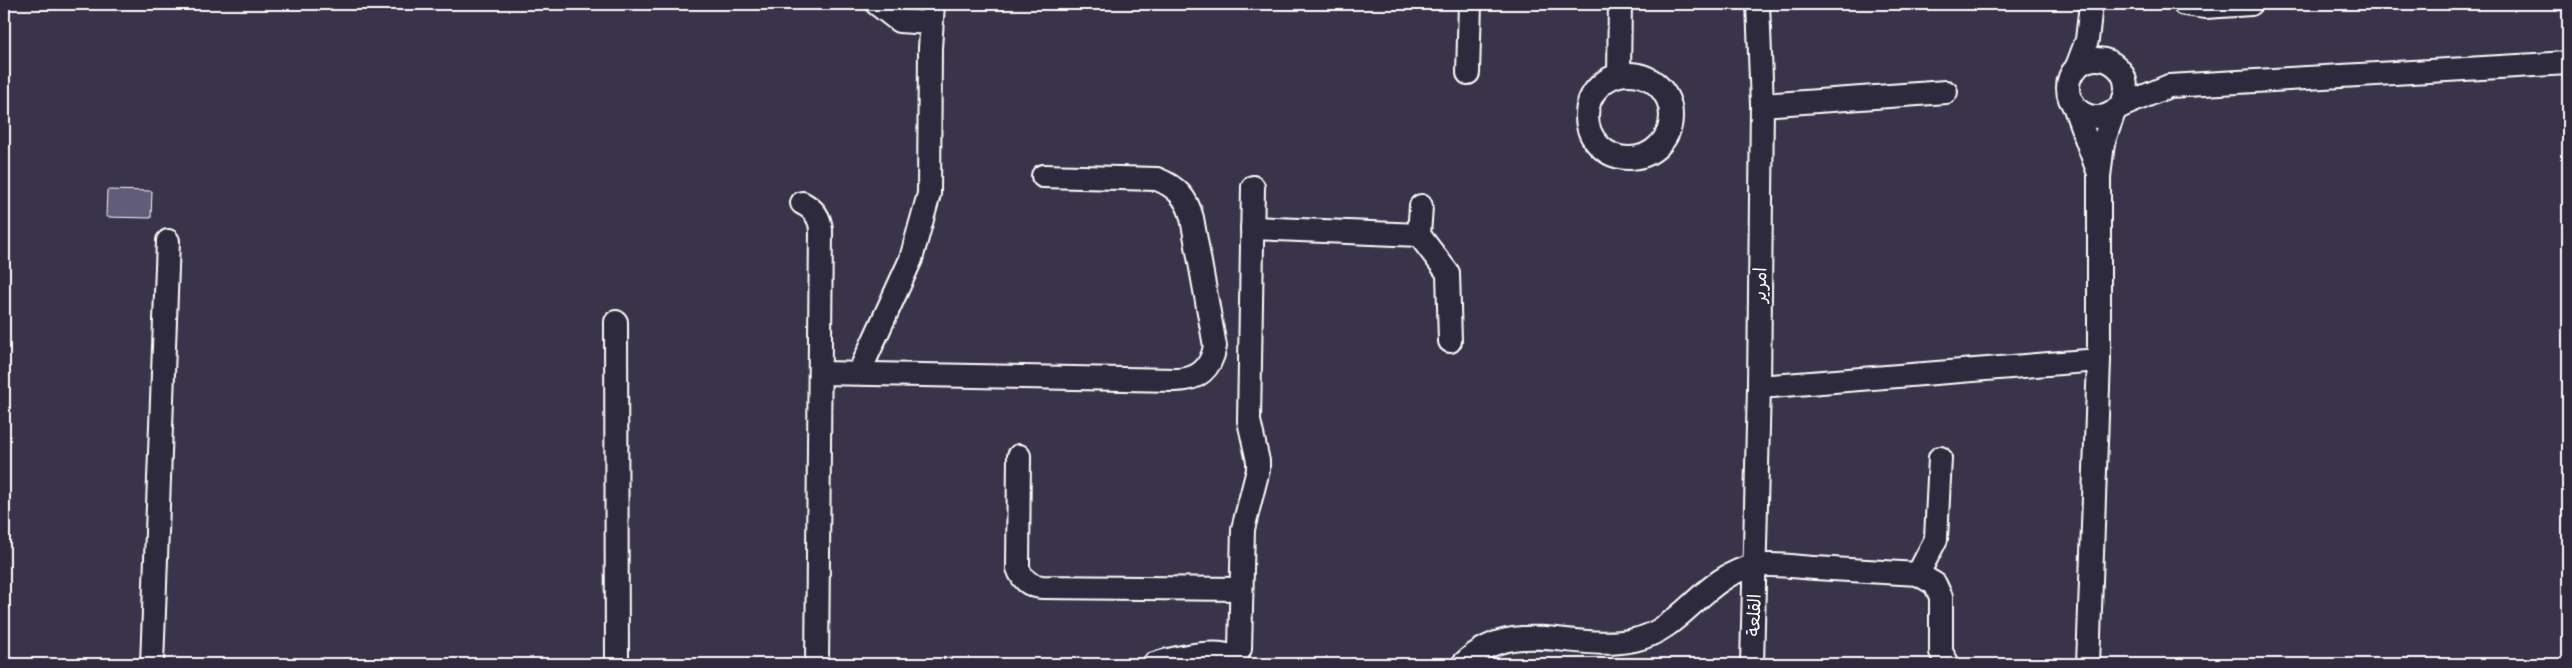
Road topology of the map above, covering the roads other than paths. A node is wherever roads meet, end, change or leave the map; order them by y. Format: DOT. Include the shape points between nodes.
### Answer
graph roads {
  1 [pos="877,4"];
  2 [pos="1470,4"];
  3 [pos="1620,4"];
  4 [pos="1758,4"];
  5 [pos="2184,4"];
  6 [pos="2251,4"];
  7 [pos="2091,7"];
  8 [pos="932,14"];
  9 [pos="2568,63"];
  10 [pos="2116,66"];
  11 [pos="2076,69"];
  12 [pos="1468,73"];
  13 [pos="1619,73"];
  14 [pos="2169,86"];
  15 [pos="1946,92"];
  16 [pos="2073,104"];
  17 [pos="1762,105"];
  18 [pos="2116,110"];
  19 [pos="1042,176"];
  20 [pos="2099,177"];
  21 [pos="1253,187"];
  22 [pos="802,204"];
  23 [pos="1421,206"];
  24 [pos="1252,228"];
  25 [pos="1419,235"];
  26 [pos="168,241"];
  27 [pos="616,322"];
  28 [pos="1450,341"];
  29 [pos="2099,360"];
  30 [pos="821,373"];
  31 [pos="859,373"];
  32 [pos="1759,387"];
  33 [pos="1019,456"];
  34 [pos="1940,458"];
  35 [pos="1757,566"];
  36 [pos="1918,574"];
  37 [pos="1241,589"];
  38 [pos="1237,661"];
  39 [pos="152,664"];
  40 [pos="617,664"];
  41 [pos="817,664"];
  42 [pos="1154,664"];
  43 [pos="1463,664"];
  44 [pos="1752,664"];
  45 [pos="1948,664"];
  46 [pos="2088,664"];
  1 -- 8 [label="street" via="899,21"];
  2 -- 12 [label="street"];
  3 -- 13 [label="street"];
  4 -- 17 [label="street, امرير"];
  5 -- 6 [label="street" via="2205,7"];
  7 -- 10 [label="street"];
  7 -- 11 [label="street" via="2087,40"];
  8 -- 31 [label="street" via="929,194 911,259"];
  9 -- 14 [label="street"];
  10 -- 11 [label="street" via="2092,60"];
  10 -- 14 [label="street"];
  10 -- 18 [label="street" via="2126,89"];
  11 -- 16 [label="street" via="2068,89"];
  14 -- 18 [label="street"];
  15 -- 17 [label="street"];
  16 -- 18 [label="street" via="2079,111 2096,117"];
  16 -- 20 [label="street"];
  17 -- 32 [label="street, امرير"];
  18 -- 20 [label="street" via="2103,143"];
  19 -- 31 [label="street" via="1157,180 1170,184 1181,194 1192,218 1215,346 1207,368 1187,380"];
  20 -- 29 [label="street"];
  21 -- 24 [label="street"];
  22 -- 30 [label="street" via="814,211 820,224"];
  23 -- 25 [label="street"];
  24 -- 25 [label="street"];
  24 -- 37 [label="street" via="1250,421 1258,470 1244,529"];
  25 -- 28 [label="street" via="1448,272"];
  26 -- 39 [label="street"];
  27 -- 40 [label="street"];
  29 -- 32 [label="street"];
  29 -- 46 [label="street"];
  30 -- 31 [label="street"];
  30 -- 41 [label="street"];
  32 -- 35 [label="street, امرير"];
  33 -- 37 [label="street" via="1018,568 1029,584 1042,587"];
  34 -- 36 [label="street" via="1936,539"];
  35 -- 36 [label="street"];
  35 -- 43 [label="street" via="1724,577 1666,627 1645,638 1619,642 1505,639 1483,648"];
  35 -- 44 [label="street, القلعة"];
  36 -- 45 [label="street" via="1935,584 1941,597 1941,652"];
  37 -- 38 [label="street"];
  38 -- 42 [label="street" via="1226,653"];
}
